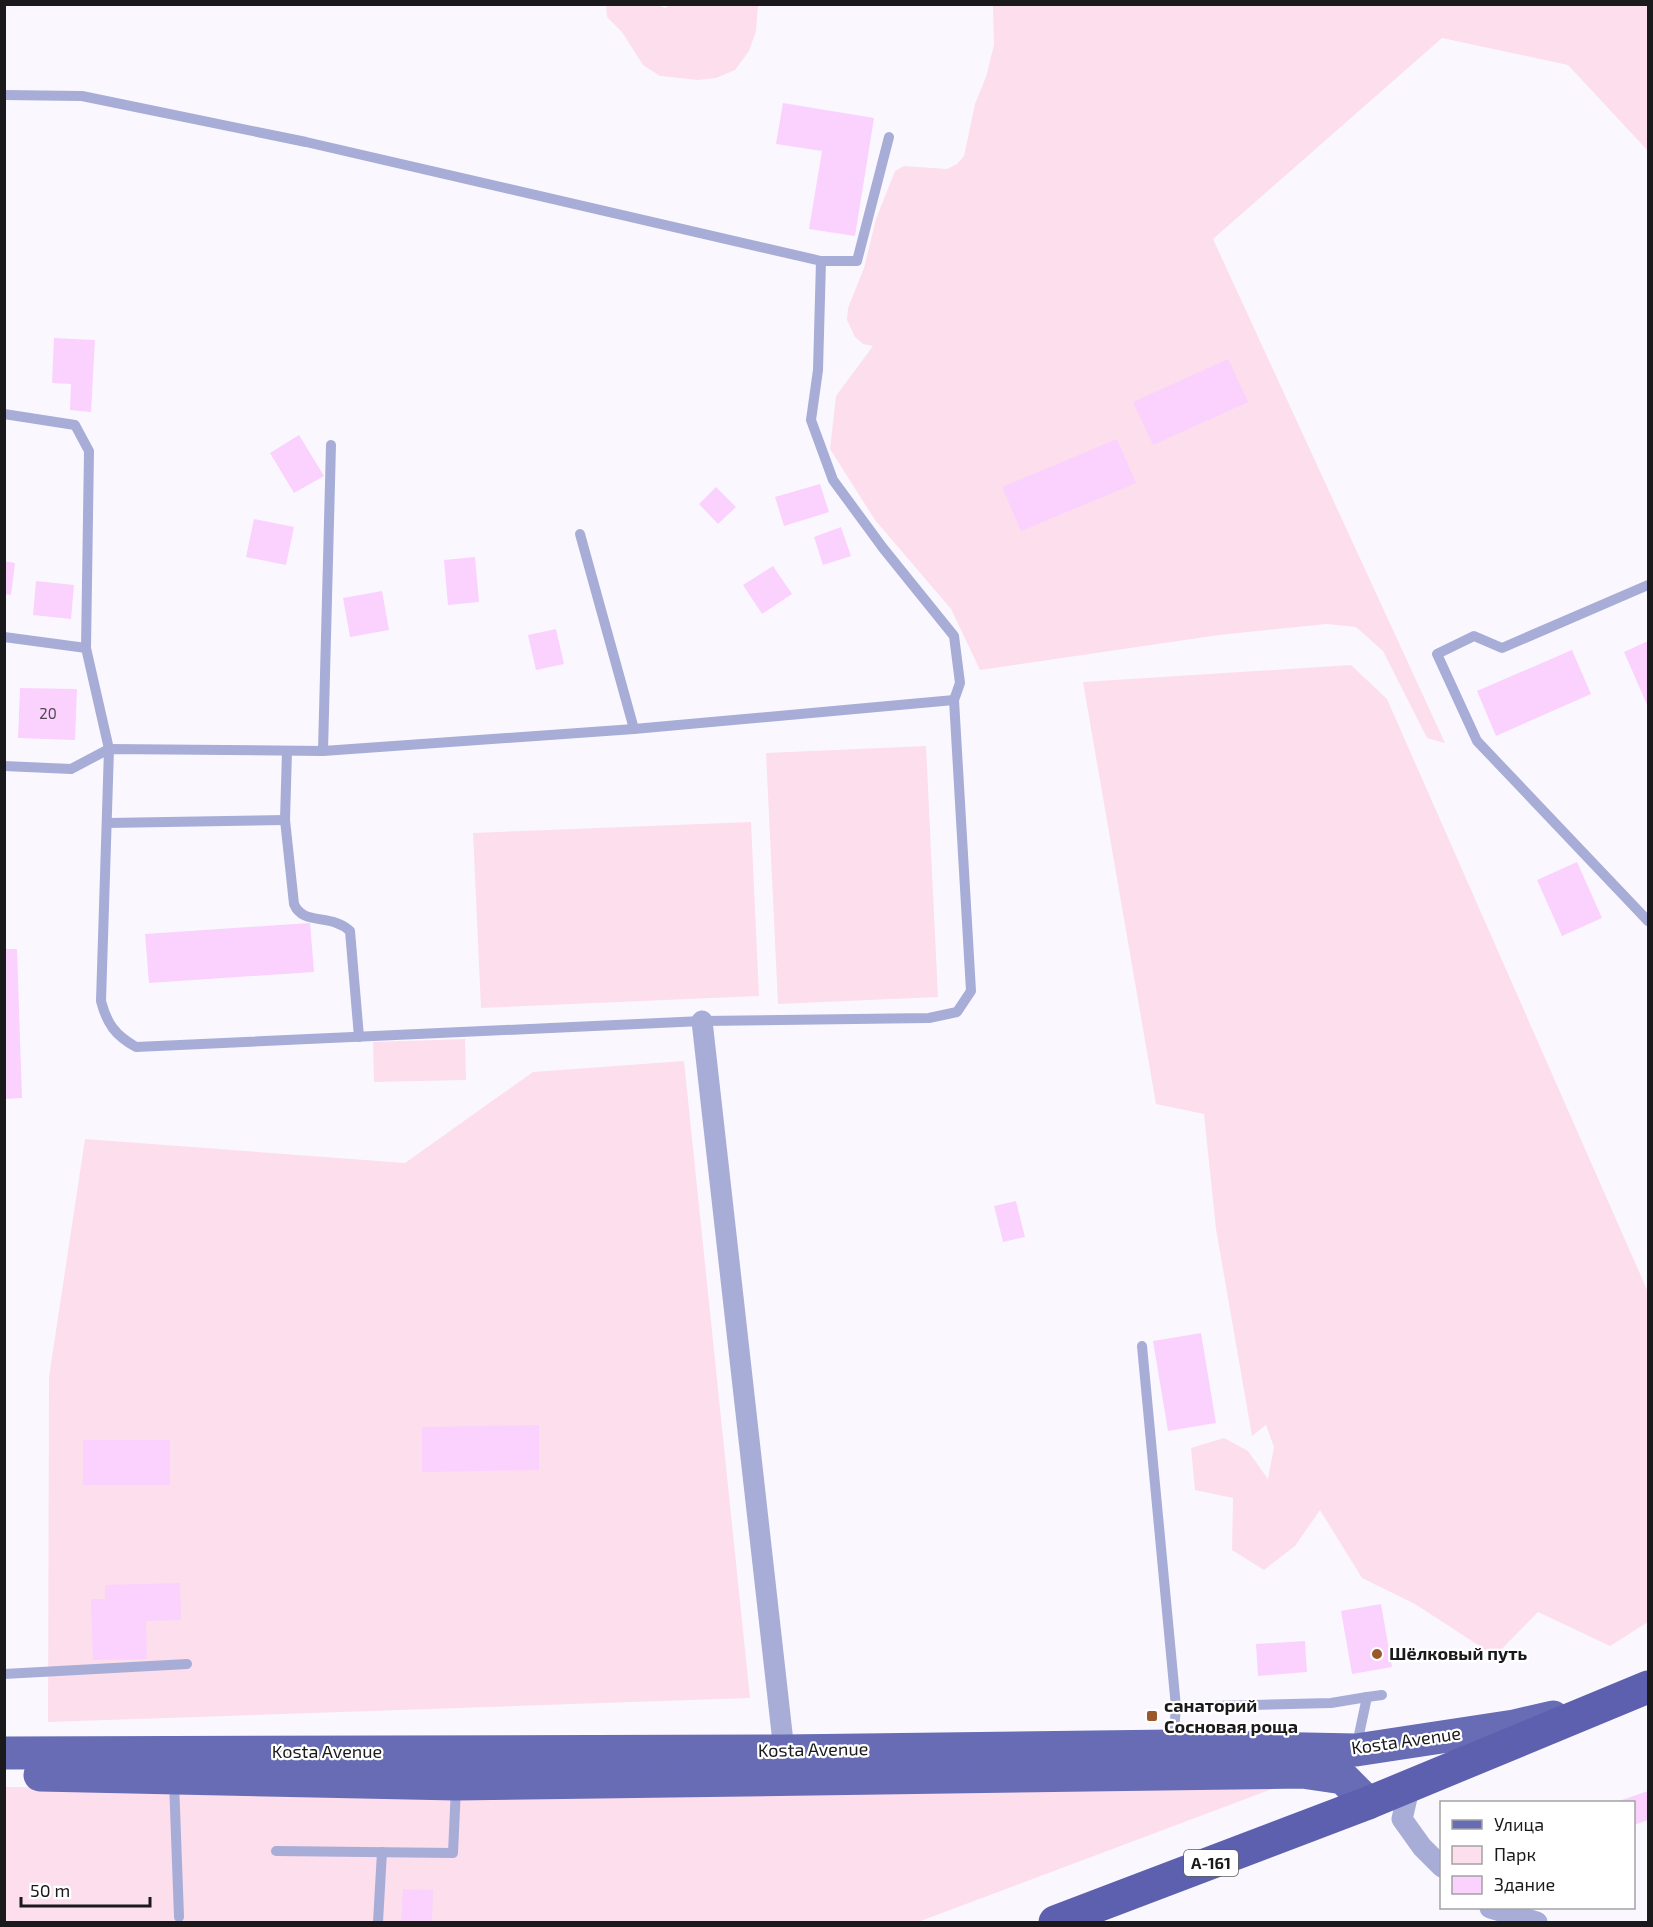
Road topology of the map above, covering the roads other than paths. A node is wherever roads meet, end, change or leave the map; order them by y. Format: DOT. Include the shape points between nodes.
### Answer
graph roads {
  1 [pos="4,95"];
  2 [pos="889,137"];
  3 [pos="821,261"];
  4 [pos="4,414"];
  5 [pos="332,445"];
  6 [pos="580,534"];
  7 [pos="1648,585"];
  8 [pos="4,637"];
  9 [pos="86,648"];
  10 [pos="954,700"];
  11 [pos="634,729"];
  12 [pos="110,749"];
  13 [pos="287,751"];
  14 [pos="323,751"];
  15 [pos="4,766"];
  16 [pos="285,820"];
  17 [pos="107,823"];
  18 [pos="1648,921"];
  19 [pos="702,1021"];
  20 [pos="359,1037"];
  21 [pos="1142,1346"];
  22 [pos="187,1664"];
  23 [pos="4,1674"];
  24 [pos="1648,1687"];
  25 [pos="1382,1695"];
  26 [pos="1367,1697"];
  27 [pos="1616,1701"];
  28 [pos="1176,1707"];
  29 [pos="1356,1750"];
  30 [pos="784,1751"];
  31 [pos="4,1753"];
  32 [pos="1173,1761"];
  33 [pos="4,1774"];
  34 [pos="174,1778"];
  35 [pos="456,1784"];
  36 [pos="1410,1785"];
  37 [pos="1368,1803"];
  38 [pos="276,1851"];
  39 [pos="382,1852"];
  40 [pos="1440,1865"];
  41 [pos="1493,1909"];
  42 [pos="179,1917"];
  43 [pos="378,1923"];
  44 [pos="1055,1923"];
  45 [pos="1538,1923"];
  1 -- 3 [label="lane" via="82,96 306,142"];
  2 -- 3 [label="lane" via="857,261"];
  3 -- 10 [label="lane" via="818,370 811,420 833,480 954,636 960,683"];
  4 -- 9 [label="lane" via="75,425 89,451"];
  5 -- 14 [label="lane"];
  6 -- 11 [label="lane"];
  7 -- 18 [label="lane" via="1502,648 1474,636 1437,654 1477,741"];
  8 -- 9 [label="lane"];
  9 -- 12 [label="lane"];
  10 -- 11 [label="lane"];
  10 -- 19 [label="lane" via="971,992 957,1012 929,1018"];
  11 -- 14 [label="lane"];
  12 -- 13 [label="lane"];
  12 -- 15 [label="lane" via="71,769"];
  12 -- 17 [label="lane"];
  13 -- 14 [label="lane"];
  13 -- 16 [label="lane"];
  16 -- 17 [label="lane"];
  16 -- 20 [label="lane" via="297,911 309,918 340,922 350,930"];
  17 -- 20 [label="lane" via="101,1001 107,1023 120,1038 136,1047"];
  19 -- 20 [label="lane"];
  19 -- 30 [label="street"];
  21 -- 28 [label="lane"];
  22 -- 23 [label="lane"];
  24 -- 27 [label="highway, А-161"];
  25 -- 26 [label="lane"];
  26 -- 28 [label="lane" via="1331,1703"];
  26 -- 29 [label="lane"];
  27 -- 29 [label="main road, Kosta Avenue" via="1514,1726"];
  27 -- 36 [label="highway, А-161"];
  28 -- 32 [label="lane"];
  29 -- 32 [label="main road, Kosta Avenue"];
  29 -- 36 [label="main road" via="1396,1772"];
  30 -- 31 [label="main road, Kosta Avenue"];
  30 -- 32 [label="main road, Kosta Avenue"];
  32 -- 35 [label="main road, Kosta Avenue"];
  32 -- 37 [label="main road, Kosta Avenue" via="1343,1778"];
  33 -- 34 [label="main road, Kosta Avenue"];
  34 -- 35 [label="main road, Kosta Avenue"];
  34 -- 42 [label="lane"];
  35 -- 39 [label="lane" via="453,1853"];
  36 -- 37 [label="highway, А-161"];
  36 -- 40 [label="street" via="1402,1819"];
  37 -- 44 [label="highway, А-161"];
  38 -- 39 [label="lane"];
  39 -- 43 [label="lane"];
  41 -- 45 [label="street"];
}
